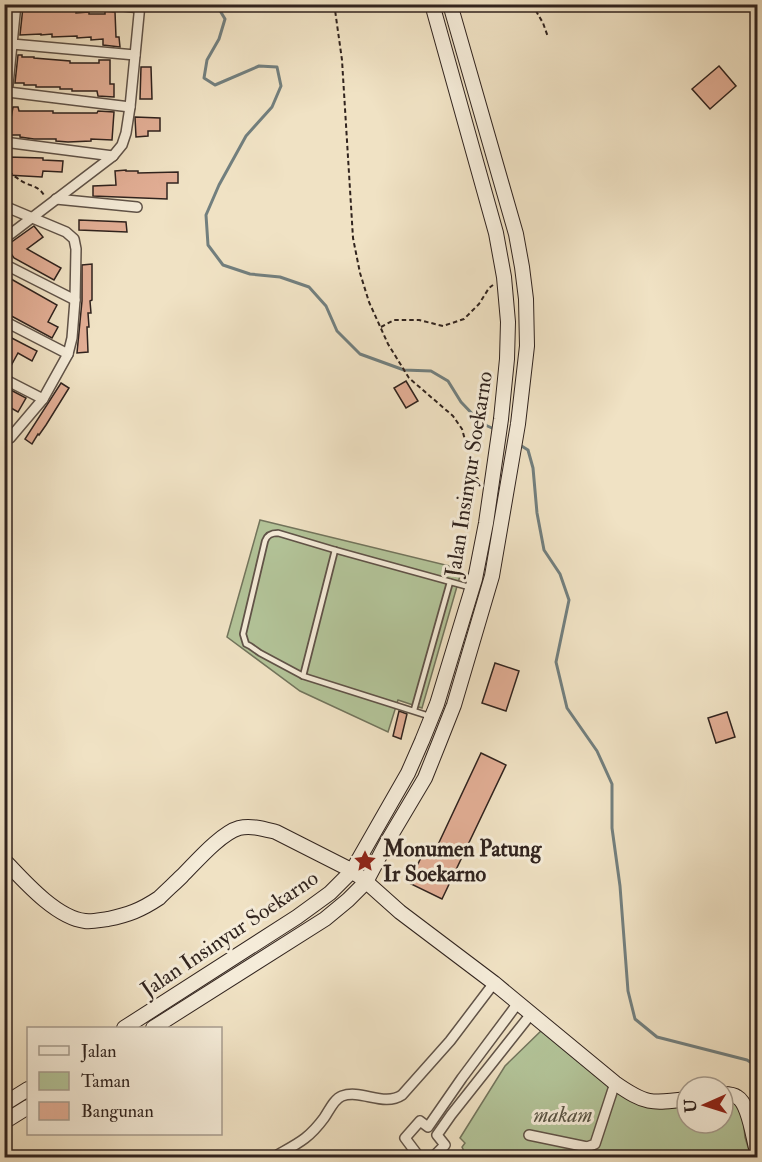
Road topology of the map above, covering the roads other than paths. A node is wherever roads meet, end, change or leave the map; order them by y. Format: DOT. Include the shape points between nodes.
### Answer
graph roads {
  1 [pos="16,4"];
  2 [pos="108,4"];
  3 [pos="432,4"];
  4 [pos="450,4"];
  5 [pos="140,6"];
  6 [pos="12,44"];
  7 [pos="135,55"];
  8 [pos="8,92"];
  9 [pos="130,107"];
  10 [pos="4,125"];
  11 [pos="4,142"];
  12 [pos="113,156"];
  13 [pos="53,202"];
  14 [pos="4,206"];
  15 [pos="137,207"];
  16 [pos="32,218"];
  17 [pos="4,239"];
  18 [pos="4,264"];
  19 [pos="75,300"];
  20 [pos="4,321"];
  21 [pos="68,354"];
  22 [pos="4,379"];
  23 [pos="43,399"];
  24 [pos="4,439"];
  25 [pos="495,454"];
  26 [pos="513,456"];
  27 [pos="335,550"];
  28 [pos="450,582"];
  29 [pos="472,588"];
  30 [pos="303,676"];
  31 [pos="414,710"];
  32 [pos="432,717"];
  33 [pos="4,860"];
  34 [pos="352,871"];
  35 [pos="366,882"];
  36 [pos="494,983"];
  37 [pos="518,1003"];
  38 [pos="531,1014"];
  39 [pos="126,1027"];
  40 [pos="156,1027"];
  41 [pos="615,1083"];
  42 [pos="27,1090"];
  43 [pos="735,1096"];
  44 [pos="675,1100"];
  45 [pos="4,1104"];
  46 [pos="27,1108"];
  47 [pos="4,1122"];
  48 [pos="428,1127"];
  49 [pos="437,1135"];
  50 [pos="529,1135"];
  51 [pos="758,1155"];
  52 [pos="272,1158"];
  53 [pos="420,1158"];
  54 [pos="432,1158"];
  1 -- 6 [label="street"];
  2 -- 5 [label="street"];
  3 -- 25 [label="main road, Jalan Insinyur Soekarno" via="496,233 504,277 507,359"];
  4 -- 26 [label="main road, Jalan Insinyur Soekarno" via="522,267 527,346"];
  5 -- 7 [label="street"];
  6 -- 7 [label="street"];
  6 -- 8 [label="street"];
  7 -- 9 [label="street"];
  8 -- 9 [label="street"];
  8 -- 10 [label="street"];
  9 -- 12 [label="street" via="122,145"];
  11 -- 12 [label="street"];
  12 -- 13 [label="street"];
  13 -- 15 [label="street"];
  13 -- 16 [label="street"];
  14 -- 16 [label="street"];
  16 -- 17 [label="street"];
  16 -- 19 [label="street" via="74,239"];
  18 -- 19 [label="street"];
  19 -- 21 [label="street"];
  20 -- 21 [label="street"];
  21 -- 23 [label="street"];
  22 -- 23 [label="street"];
  23 -- 24 [label="street" via="10,438"];
  25 -- 26 [label="main road"];
  25 -- 29 [label="main road, Jalan Insinyur Soekarno"];
  26 -- 35 [label="main road, Jalan Insinyur Soekarno" via="492,576 454,705 425,778"];
  27 -- 28 [label="lane"];
  27 -- 30 [label="lane"];
  27 -- 30 [label="lane" via="278,533 267,536 265,541 244,639 260,653"];
  28 -- 29 [label="lane"];
  28 -- 31 [label="lane"];
  29 -- 32 [label="main road, Jalan Insinyur Soekarno"];
  30 -- 31 [label="lane"];
  31 -- 32 [label="lane"];
  32 -- 34 [label="main road, Jalan Insinyur Soekarno" via="408,773"];
  33 -- 34 [label="main road" via="62,913 85,921 140,910 239,828 276,832"];
  34 -- 35 [label="main road"];
  34 -- 39 [label="main road, Jalan Insinyur Soekarno" via="297,917"];
  35 -- 36 [label="main road"];
  35 -- 40 [label="main road, Jalan Insinyur Soekarno" via="325,919"];
  36 -- 37 [label="main road"];
  36 -- 52 [label="street" via="402,1095 393,1099 349,1094 338,1097 310,1134"];
  37 -- 38 [label="main road"];
  37 -- 48 [label="street"];
  38 -- 41 [label="main road"];
  38 -- 49 [label="street"];
  41 -- 44 [label="main road" via="646,1101"];
  41 -- 50 [label="street" via="595,1144 587,1147"];
  42 -- 45 [label="main road"];
  43 -- 51 [label="main road" via="745,1106"];
  46 -- 47 [label="main road"];
  48 -- 49 [label="street"];
  48 -- 53 [label="street" via="420,1121 405,1138"];
  49 -- 54 [label="street" via="445,1145"];
}
